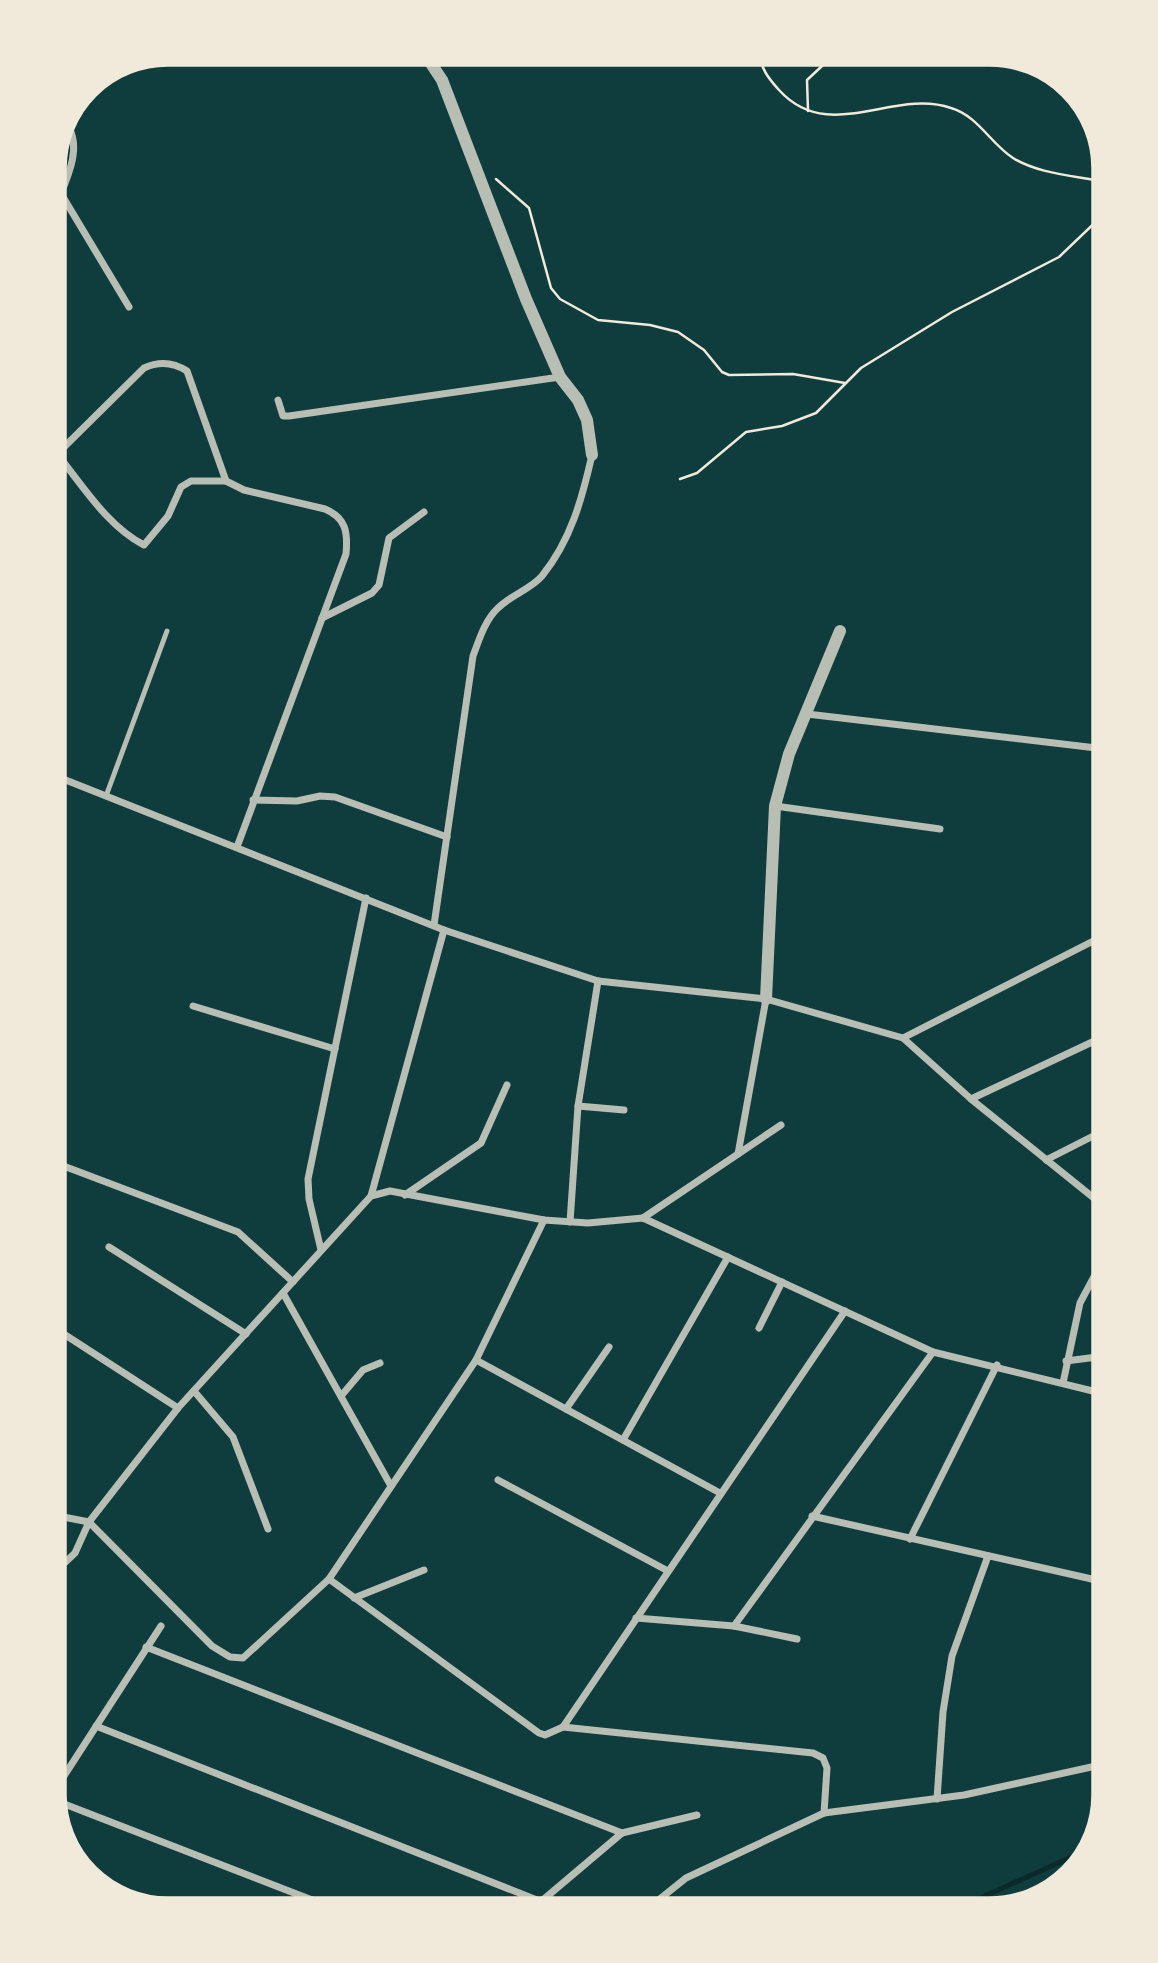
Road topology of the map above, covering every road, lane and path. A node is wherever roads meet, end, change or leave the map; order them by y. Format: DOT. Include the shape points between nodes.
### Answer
graph roads {
  1 [pos="432,65"];
  2 [pos="763,65"];
  3 [pos="823,65"];
  4 [pos="808,111"];
  5 [pos="72,132"];
  6 [pos="488,173"];
  7 [pos="65,179"];
  8 [pos="1093,180"];
  9 [pos="65,200"];
  10 [pos="1093,224"];
  11 [pos="130,307"];
  12 [pos="560,377"];
  13 [pos="845,383"];
  14 [pos="278,400"];
  15 [pos="65,443"];
  16 [pos="592,455"];
  17 [pos="65,464"];
  18 [pos="680,479"];
  19 [pos="226,481"];
  20 [pos="424,512"];
  21 [pos="321,619"];
  22 [pos="167,631"];
  23 [pos="840,631"];
  24 [pos="807,714"];
  25 [pos="1093,748"];
  26 [pos="65,780"];
  27 [pos="106,796"];
  28 [pos="253,800"];
  29 [pos="775,806"];
  30 [pos="940,829"];
  31 [pos="447,838"];
  32 [pos="237,847"];
  33 [pos="366,898"];
  34 [pos="434,925"];
  35 [pos="443,930"];
  36 [pos="1093,941"];
  37 [pos="598,981"];
  38 [pos="766,999"];
  39 [pos="193,1006"];
  40 [pos="903,1038"];
  41 [pos="1093,1042"];
  42 [pos="335,1049"];
  43 [pos="507,1085"];
  44 [pos="971,1099"];
  45 [pos="578,1106"];
  46 [pos="624,1110"];
  47 [pos="780,1125"];
  48 [pos="1093,1136"];
  49 [pos="738,1154"];
  50 [pos="1046,1160"];
  51 [pos="65,1166"];
  52 [pos="405,1195"];
  53 [pos="371,1196"];
  54 [pos="1093,1197"];
  55 [pos="643,1218"];
  56 [pos="544,1220"];
  57 [pos="570,1222"];
  58 [pos="109,1247"];
  59 [pos="321,1250"];
  60 [pos="728,1257"];
  61 [pos="1093,1279"];
  62 [pos="293,1282"];
  63 [pos="782,1282"];
  64 [pos="283,1293"];
  65 [pos="845,1311"];
  66 [pos="759,1328"];
  67 [pos="246,1334"];
  68 [pos="65,1335"];
  69 [pos="609,1348"];
  70 [pos="933,1352"];
  71 [pos="1093,1358"];
  72 [pos="475,1360"];
  73 [pos="1066,1361"];
  74 [pos="380,1363"];
  75 [pos="997,1366"];
  76 [pos="1063,1383"];
  77 [pos="194,1391"];
  78 [pos="1093,1391"];
  79 [pos="341,1396"];
  80 [pos="178,1408"];
  81 [pos="566,1409"];
  82 [pos="624,1440"];
  83 [pos="498,1480"];
  84 [pos="391,1486"];
  85 [pos="720,1493"];
  86 [pos="812,1516"];
  87 [pos="65,1517"];
  88 [pos="89,1522"];
  89 [pos="268,1529"];
  90 [pos="910,1539"];
  91 [pos="989,1556"];
  92 [pos="65,1562"];
  93 [pos="424,1570"];
  94 [pos="668,1571"];
  95 [pos="329,1579"];
  96 [pos="1093,1579"];
  97 [pos="354,1598"];
  98 [pos="636,1618"];
  99 [pos="160,1626"];
  100 [pos="734,1626"];
  101 [pos="797,1639"];
  102 [pos="146,1647"];
  103 [pos="96,1726"];
  104 [pos="563,1727"];
  105 [pos="1093,1766"];
  106 [pos="65,1773"];
  107 [pos="937,1799"];
  108 [pos="66,1805"];
  109 [pos="824,1813"];
  110 [pos="697,1815"];
  111 [pos="622,1833"];
  112 [pos="307,1898"];
  113 [pos="532,1898"];
  114 [pos="547,1898"];
  115 [pos="661,1898"];
  1 -- 12 [label="street"];
  2 -- 4 [label="path" via="765,74 795,107"];
  3 -- 4 [label="path" via="807,80"];
  4 -- 8 [label="path" via="849,115 905,106 948,106 972,119 1027,166"];
  5 -- 7 [label="street" via="76,149"];
  6 -- 13 [label="path" via="529,208 551,288 579,311 598,320 678,332 729,375 793,374"];
  9 -- 11 [label="street"];
  10 -- 13 [label="path" via="1059,257 952,312 861,368"];
  12 -- 14 [label="street" via="289,416 283,416"];
  12 -- 16 [label="street" via="587,420"];
  13 -- 18 [label="path" via="816,413 782,426 747,432 697,473"];
  15 -- 19 [label="street" via="144,368 168,363 187,371"];
  16 -- 31 [label="street" via="582,500 566,540 541,578 498,608 473,656"];
  17 -- 19 [label="street" via="107,516 144,545 169,516 185,483"];
  19 -- 21 [label="street" via="244,490 325,509 345,525 346,554"];
  20 -- 21 [label="street" via="389,538 379,584 372,593"];
  21 -- 28 [label="street"];
  22 -- 27 [label="lane"];
  23 -- 24 [label="street"];
  24 -- 25 [label="street"];
  24 -- 29 [label="street" via="789,754"];
  26 -- 27 [label="street"];
  27 -- 32 [label="street"];
  28 -- 31 [label="street" via="335,797"];
  28 -- 32 [label="street"];
  29 -- 30 [label="street"];
  29 -- 38 [label="street"];
  31 -- 34 [label="street"];
  32 -- 33 [label="street"];
  33 -- 34 [label="street"];
  33 -- 42 [label="street"];
  34 -- 35 [label="street"];
  35 -- 37 [label="street"];
  35 -- 53 [label="street"];
  36 -- 40 [label="street"];
  37 -- 38 [label="street"];
  37 -- 45 [label="street"];
  38 -- 40 [label="street"];
  38 -- 49 [label="street"];
  39 -- 42 [label="street"];
  40 -- 44 [label="street"];
  41 -- 44 [label="street"];
  42 -- 59 [label="street" via="308,1179"];
  43 -- 52 [label="street" via="481,1143"];
  44 -- 50 [label="street"];
  45 -- 46 [label="street"];
  45 -- 57 [label="street"];
  47 -- 49 [label="street"];
  48 -- 50 [label="street"];
  49 -- 55 [label="street"];
  50 -- 54 [label="street"];
  51 -- 62 [label="street" via="238,1231"];
  52 -- 53 [label="street" via="390,1191"];
  52 -- 56 [label="street"];
  53 -- 59 [label="street"];
  55 -- 57 [label="street"];
  55 -- 60 [label="street"];
  56 -- 57 [label="street"];
  56 -- 72 [label="street"];
  58 -- 67 [label="street"];
  59 -- 62 [label="street"];
  60 -- 63 [label="street"];
  60 -- 82 [label="street"];
  61 -- 73 [label="street" via="1080,1303"];
  62 -- 64 [label="street"];
  63 -- 65 [label="street"];
  63 -- 66 [label="street"];
  64 -- 67 [label="street"];
  64 -- 79 [label="street"];
  65 -- 70 [label="street"];
  65 -- 85 [label="street"];
  67 -- 77 [label="street"];
  68 -- 80 [label="street"];
  69 -- 81 [label="street"];
  70 -- 75 [label="street"];
  70 -- 86 [label="street"];
  71 -- 73 [label="street"];
  72 -- 81 [label="street"];
  72 -- 84 [label="street"];
  73 -- 76 [label="street"];
  74 -- 79 [label="street" via="363,1370"];
  75 -- 76 [label="street"];
  75 -- 90 [label="street"];
  76 -- 78 [label="street"];
  77 -- 80 [label="street"];
  77 -- 89 [label="street" via="233,1437"];
  79 -- 84 [label="street"];
  80 -- 88 [label="street"];
  81 -- 82 [label="street"];
  82 -- 85 [label="street"];
  83 -- 94 [label="street"];
  84 -- 95 [label="street"];
  85 -- 94 [label="street"];
  86 -- 90 [label="street"];
  86 -- 100 [label="street"];
  87 -- 88 [label="street"];
  88 -- 92 [label="street" via="75,1553"];
  88 -- 95 [label="street" via="212,1646 230,1657 243,1658"];
  90 -- 91 [label="street"];
  91 -- 96 [label="street"];
  91 -- 107 [label="street" via="952,1656"];
  93 -- 97 [label="street"];
  94 -- 98 [label="street"];
  95 -- 97 [label="street"];
  97 -- 104 [label="street" via="539,1733"];
  98 -- 100 [label="street"];
  98 -- 104 [label="street"];
  99 -- 102 [label="street"];
  100 -- 101 [label="street"];
  102 -- 103 [label="street"];
  102 -- 111 [label="street"];
  103 -- 106 [label="street"];
  103 -- 113 [label="street"];
  104 -- 109 [label="street" via="813,1753 823,1758 827,1768"];
  105 -- 107 [label="street"];
  107 -- 109 [label="street"];
  108 -- 112 [label="street"];
  109 -- 115 [label="street" via="685,1878"];
  110 -- 111 [label="street"];
  111 -- 114 [label="street"];
}
